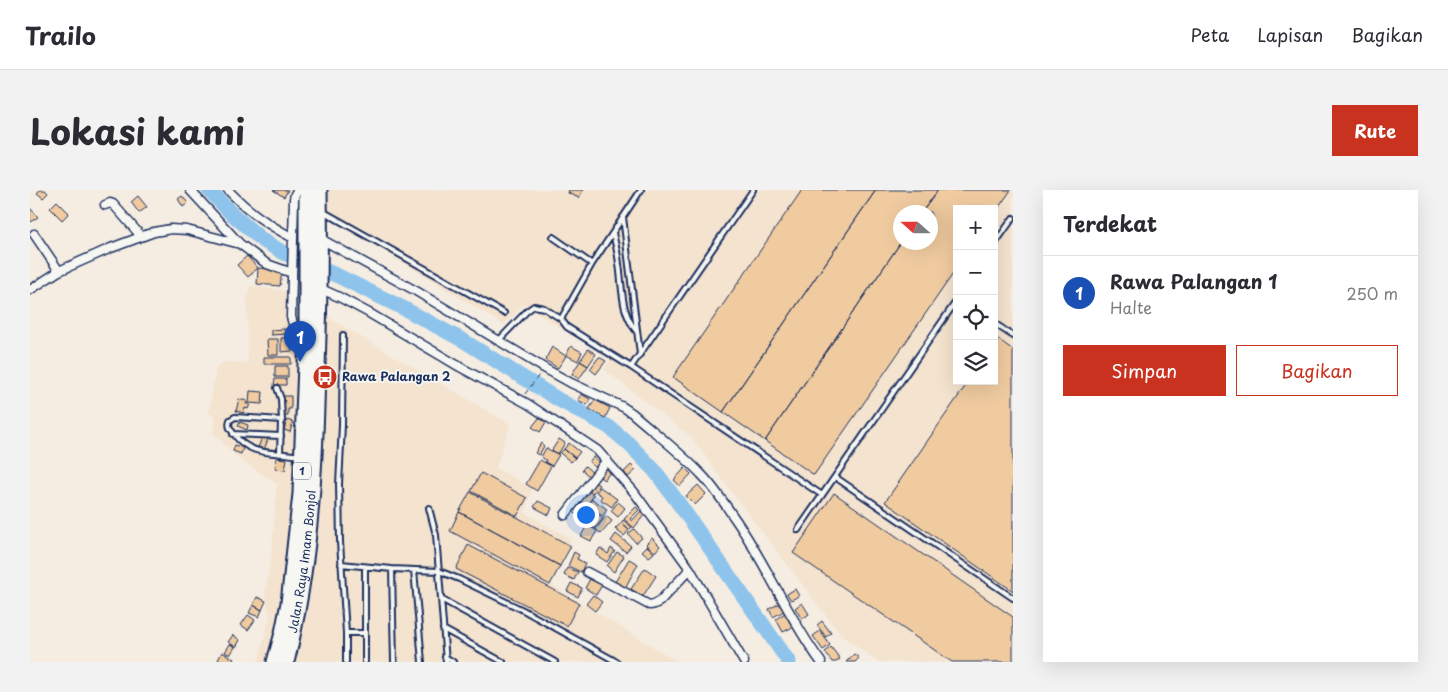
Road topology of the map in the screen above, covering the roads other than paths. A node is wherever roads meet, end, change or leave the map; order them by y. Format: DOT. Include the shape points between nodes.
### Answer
graph roads {
  1 [pos="190,190"];
  2 [pos="228,190"];
  3 [pos="298,190"];
  4 [pos="307,190"];
  5 [pos="319,190"];
  6 [pos="642,190"];
  7 [pos="753,190"];
  8 [pos="105,205"];
  9 [pos="320,210"];
  10 [pos="623,217"];
  11 [pos="1013,218"];
  12 [pos="613,233"];
  13 [pos="34,234"];
  14 [pos="141,236"];
  15 [pos="553,237"];
  16 [pos="998,239"];
  17 [pos="293,240"];
  18 [pos="240,244"];
  19 [pos="316,247"];
  20 [pos="592,264"];
  21 [pos="59,271"];
  22 [pos="306,278"];
  23 [pos="30,290"];
  24 [pos="953,306"];
  25 [pos="504,313"];
  26 [pos="560,319"];
  27 [pos="998,326"];
  28 [pos="637,332"];
  29 [pos="343,335"];
  30 [pos="1013,336"];
  31 [pos="499,340"];
  32 [pos="640,354"];
  33 [pos="631,367"];
  34 [pos="277,388"];
  35 [pos="282,422"];
  36 [pos="234,434"];
  37 [pos="281,436"];
  38 [pos="280,454"];
  39 [pos="302,457"];
  40 [pos="607,460"];
  41 [pos="835,477"];
  42 [pos="822,496"];
  43 [pos="430,508"];
  44 [pos="565,515"];
  45 [pos="798,530"];
  46 [pos="341,564"];
  47 [pos="365,567"];
  48 [pos="392,569"];
  49 [pos="690,569"];
  50 [pos="414,570"];
  51 [pos="439,571"];
  52 [pos="587,572"];
  53 [pos="1013,598"];
  54 [pos="441,599"];
  55 [pos="443,629"];
  56 [pos="346,633"];
  57 [pos="365,633"];
  58 [pos="445,660"];
  59 [pos="275,662"];
  60 [pos="286,662"];
  61 [pos="346,662"];
  62 [pos="365,662"];
  63 [pos="394,662"];
  64 [pos="422,662"];
  65 [pos="454,662"];
  66 [pos="503,662"];
  67 [pos="555,662"];
  68 [pos="617,662"];
  69 [pos="744,662"];
  70 [pos="821,662"];
  1 -- 18 [label="street"];
  2 -- 17 [label="street" via="251,212"];
  3 -- 17 [label="street, Jalan Raya Imam Bonjol" via="294,199"];
  4 -- 19 [label="highway, Jalan Raya Imam Bonjol / 1"];
  5 -- 9 [label="highway, Jalan Raya Imam Bonjol / 1"];
  6 -- 10 [label="lane"];
  7 -- 32 [label="lane"];
  8 -- 14 [label="street" via="113,204"];
  9 -- 19 [label="highway, Jalan Raya Imam Bonjol / 1"];
  9 -- 25 [label="lane"];
  10 -- 12 [label="lane"];
  10 -- 28 [label="lane"];
  11 -- 16 [label="lane"];
  12 -- 20 [label="lane"];
  12 -- 28 [label="lane" via="624,308"];
  13 -- 21 [label="street"];
  14 -- 18 [label="street" via="172,229 187,230"];
  14 -- 21 [label="street"];
  15 -- 20 [label="lane"];
  17 -- 22 [label="street, Jalan Raya Imam Bonjol"];
  18 -- 22 [label="street" via="267,264"];
  19 -- 22 [label="highway, Jalan Raya Imam Bonjol / 1"];
  19 -- 31 [label="street" via="408,286"];
  20 -- 26 [label="lane"];
  21 -- 23 [label="street"];
  22 -- 39 [label="highway, Jalan Raya Imam Bonjol / 1"];
  22 -- 40 [label="street" via="528,404 585,441"];
  22 -- 60 [label="highway, Jalan Raya Imam Bonjol / 1" via="316,424 303,581"];
  24 -- 41 [label="lane"];
  26 -- 31 [label="lane" via="544,308 534,306"];
  26 -- 33 [label="lane" via="567,327"];
  27 -- 30 [label="lane"];
  28 -- 32 [label="lane"];
  29 -- 46 [label="lane" via="339,484"];
  31 -- 70 [label="street" via="571,383 623,407 701,474 734,517"];
  32 -- 33 [label="lane"];
  33 -- 42 [label="lane"];
  34 -- 35 [label="lane"];
  35 -- 36 [label="lane" via="235,417 229,424"];
  35 -- 37 [label="lane"];
  36 -- 37 [label="lane"];
  36 -- 38 [label="lane" via="238,441 251,449"];
  37 -- 38 [label="lane"];
  38 -- 39 [label="lane"];
  39 -- 59 [label="highway, Jalan Raya Imam Bonjol / 1" via="289,603"];
  40 -- 44 [label="street"];
  40 -- 49 [label="street"];
  41 -- 42 [label="lane"];
  41 -- 53 [label="lane"];
  42 -- 45 [label="lane"];
  43 -- 51 [label="lane"];
  46 -- 47 [label="lane"];
  46 -- 56 [label="lane"];
  47 -- 48 [label="lane"];
  47 -- 57 [label="lane"];
  48 -- 50 [label="lane"];
  48 -- 63 [label="lane"];
  49 -- 52 [label="street" via="653,605"];
  49 -- 69 [label="street"];
  50 -- 51 [label="lane"];
  50 -- 64 [label="lane"];
  51 -- 54 [label="lane"];
  51 -- 68 [label="lane" via="523,610"];
  54 -- 55 [label="lane"];
  54 -- 67 [label="lane"];
  55 -- 58 [label="lane"];
  55 -- 66 [label="lane"];
  56 -- 57 [label="lane"];
  56 -- 61 [label="lane"];
  57 -- 62 [label="lane"];
  58 -- 65 [label="lane"];
}
